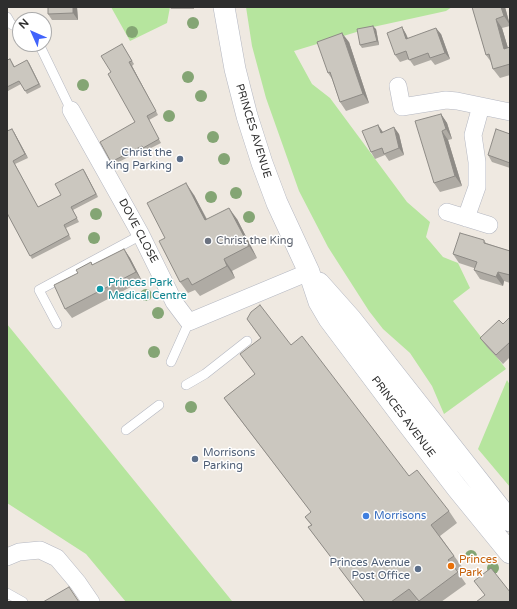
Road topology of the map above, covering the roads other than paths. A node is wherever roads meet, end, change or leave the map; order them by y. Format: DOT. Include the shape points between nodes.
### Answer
graph roads {
  1 [pos="224,7"];
  2 [pos="7,16"];
  3 [pos="12,25"];
  4 [pos="43,52"];
  5 [pos="398,86"];
  6 [pos="481,106"];
  7 [pos="71,110"];
  8 [pos="510,112"];
  9 [pos="447,212"];
  10 [pos="466,218"];
  11 [pos="489,225"];
  12 [pos="141,235"];
  13 [pos="309,272"];
  14 [pos="189,322"];
  15 [pos="57,324"];
  16 [pos="247,341"];
  17 [pos="171,362"];
  18 [pos="186,385"];
  19 [pos="159,405"];
  20 [pos="126,430"];
  21 [pos="510,521"];
  22 [pos="510,553"];
  23 [pos="7,557"];
  24 [pos="7,593"];
  25 [pos="23,602"];
  26 [pos="91,602"];
  1 -- 13 [label="street, PRINCES AVENUE" via="235,69 262,163 277,203"];
  2 -- 3 [label="lane"];
  4 -- 7 [label="lane"];
  5 -- 6 [label="street" via="402,107 446,100"];
  6 -- 8 [label="street"];
  6 -- 10 [label="street" via="473,135 477,187"];
  7 -- 12 [label="street, DOVE CLOSE"];
  9 -- 10 [label="street"];
  10 -- 11 [label="street"];
  12 -- 14 [label="street, DOVE CLOSE" via="174,302"];
  12 -- 15 [label="lane" via="39,290"];
  13 -- 14 [label="street"];
  13 -- 21 [label="street, PRINCES AVENUE" via="351,319"];
  13 -- 22 [label="street, PRINCES AVENUE" via="319,302 330,319 457,488"];
  14 -- 17 [label="lane"];
  16 -- 18 [label="lane" via="205,374"];
  19 -- 20 [label="lane"];
  23 -- 26 [label="street" via="20,552 40,550 57,558"];
  24 -- 25 [label="lane"];
}
